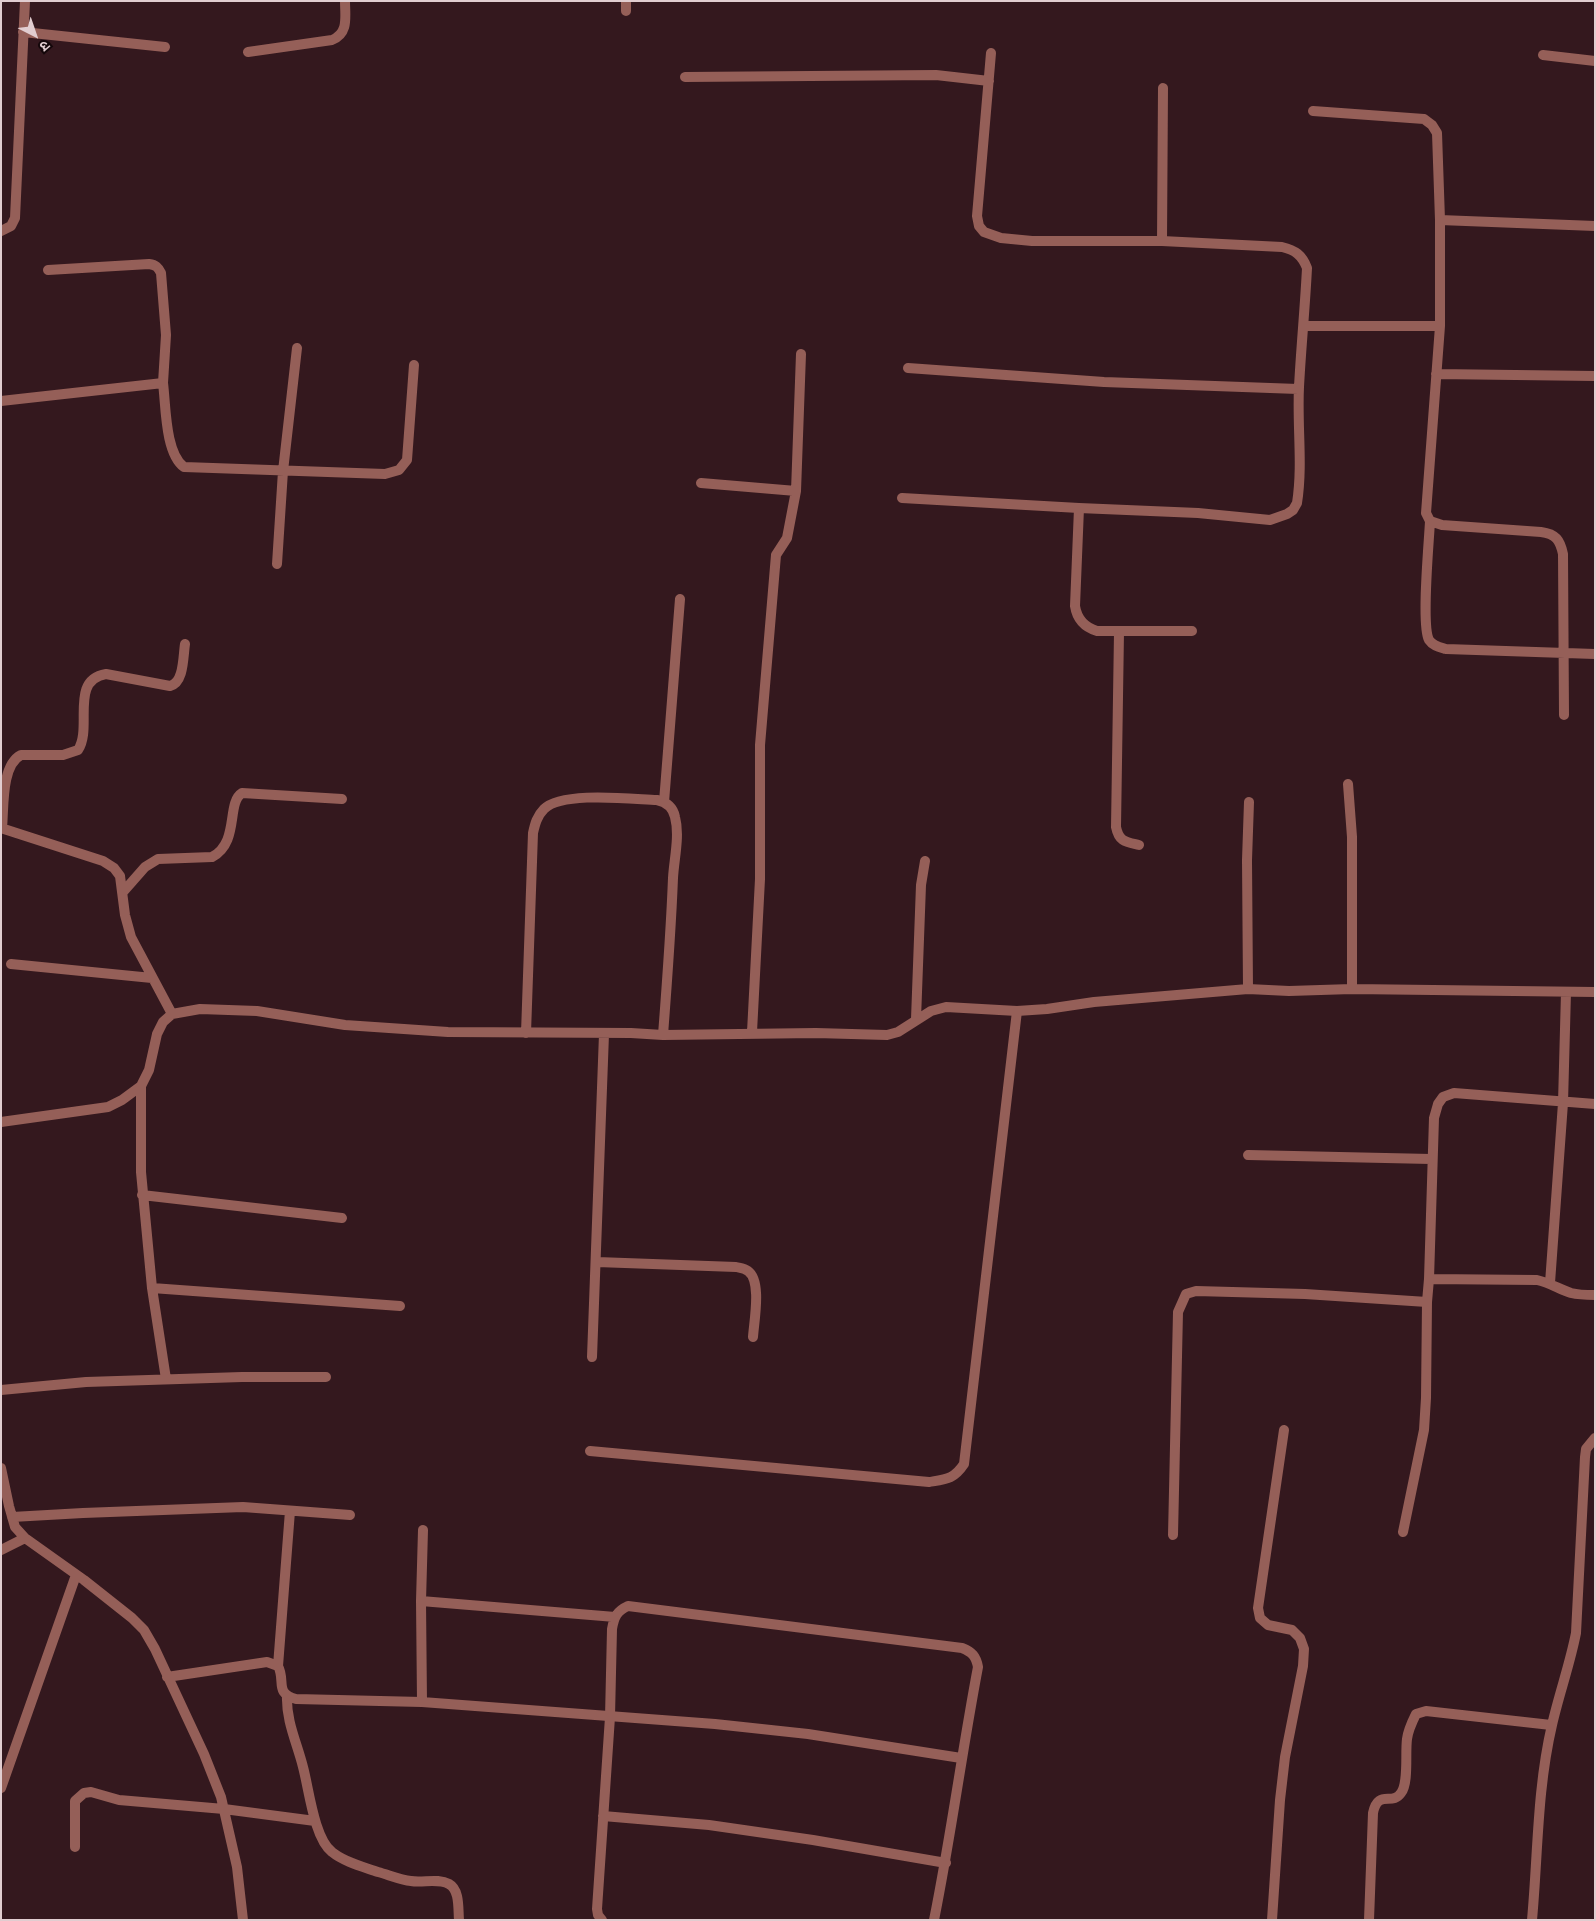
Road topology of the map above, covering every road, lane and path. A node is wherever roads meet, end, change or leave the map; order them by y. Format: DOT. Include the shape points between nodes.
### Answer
graph roads {
  1 [pos="25,1"];
  2 [pos="345,1"];
  3 [pos="23,32"];
  4 [pos="165,47"];
  5 [pos="248,52"];
  6 [pos="991,53"];
  7 [pos="1543,55"];
  8 [pos="1595,61"];
  9 [pos="686,77"];
  10 [pos="989,81"];
  11 [pos="1163,88"];
  12 [pos="1313,111"];
  13 [pos="1440,220"];
  14 [pos="1595,226"];
  15 [pos="1,231"];
  16 [pos="1162,241"];
  17 [pos="48,270"];
  18 [pos="1304,326"];
  19 [pos="1440,326"];
  20 [pos="297,348"];
  21 [pos="801,354"];
  22 [pos="414,365"];
  23 [pos="908,368"];
  24 [pos="1436,374"];
  25 [pos="1595,376"];
  26 [pos="163,383"];
  27 [pos="1298,389"];
  28 [pos="1,401"];
  29 [pos="283,470"];
  30 [pos="701,483"];
  31 [pos="796,491"];
  32 [pos="902,498"];
  33 [pos="1079,508"];
  34 [pos="1430,521"];
  35 [pos="276,564"];
  36 [pos="680,599"];
  37 [pos="1192,631"];
  38 [pos="1119,632"];
  39 [pos="185,644"];
  40 [pos="1564,653"];
  41 [pos="1595,654"];
  42 [pos="1564,715"];
  43 [pos="1348,784"];
  44 [pos="342,799"];
  45 [pos="664,802"];
  46 [pos="1249,802"];
  47 [pos="1,828"];
  48 [pos="1139,845"];
  49 [pos="925,861"];
  50 [pos="123,892"];
  51 [pos="11,964"];
  52 [pos="152,978"];
  53 [pos="1248,989"];
  54 [pos="1352,989"];
  55 [pos="1566,992"];
  56 [pos="1595,992"];
  57 [pos="1017,1011"];
  58 [pos="172,1014"];
  59 [pos="916,1019"];
  60 [pos="752,1032"];
  61 [pos="526,1033"];
  62 [pos="604,1034"];
  63 [pos="662,1035"];
  64 [pos="141,1086"];
  65 [pos="1563,1103"];
  66 [pos="1595,1104"];
  67 [pos="1,1122"];
  68 [pos="1248,1155"];
  69 [pos="1431,1159"];
  70 [pos="142,1195"];
  71 [pos="342,1218"];
  72 [pos="597,1262"];
  73 [pos="1429,1279"];
  74 [pos="1550,1283"];
  75 [pos="152,1288"];
  76 [pos="1595,1295"];
  77 [pos="1427,1302"];
  78 [pos="400,1306"];
  79 [pos="753,1337"];
  80 [pos="592,1357"];
  81 [pos="326,1377"];
  82 [pos="166,1378"];
  83 [pos="1,1390"];
  84 [pos="1284,1430"];
  85 [pos="1595,1438"];
  86 [pos="590,1451"];
  87 [pos="1,1468"];
  88 [pos="290,1511"];
  89 [pos="350,1515"];
  90 [pos="12,1518"];
  91 [pos="423,1530"];
  92 [pos="1403,1532"];
  93 [pos="1174,1535"];
  94 [pos="25,1538"];
  95 [pos="1,1550"];
  96 [pos="76,1575"];
  97 [pos="420,1601"];
  98 [pos="614,1617"];
  99 [pos="278,1666"];
  100 [pos="167,1677"];
  101 [pos="287,1696"];
  102 [pos="422,1702"];
  103 [pos="610,1717"];
  104 [pos="1552,1725"];
  105 [pos="961,1758"];
  106 [pos="1,1788"];
  107 [pos="224,1808"];
  108 [pos="603,1816"];
  109 [pos="315,1821"];
  110 [pos="75,1847"];
  111 [pos="946,1863"];
  112 [pos="242,1920"];
  113 [pos="459,1920"];
  114 [pos="602,1920"];
  115 [pos="934,1920"];
  116 [pos="1272,1920"];
  117 [pos="1369,1920"];
  118 [pos="1532,1920"];
  1 -- 3 [label="street"];
  2 -- 5 [label="street" via="345,24 337,38"];
  3 -- 4 [label="street"];
  3 -- 15 [label="street" via="15,218 11,226"];
  6 -- 10 [label="street"];
  7 -- 8 [label="street"];
  9 -- 10 [label="street" via="936,75"];
  10 -- 16 [label="street" via="977,216 984,232 1001,238 1032,241"];
  11 -- 16 [label="street"];
  12 -- 13 [label="street" via="1424,119 1432,125 1437,133"];
  13 -- 14 [label="street"];
  13 -- 19 [label="street"];
  16 -- 18 [label="street" via="1292,249 1307,268"];
  17 -- 26 [label="street" via="149,264 159,268 166,335"];
  18 -- 19 [label="street"];
  18 -- 27 [label="street"];
  19 -- 24 [label="street"];
  20 -- 29 [label="street"];
  21 -- 31 [label="street"];
  22 -- 29 [label="street" via="407,460 399,470 384,474"];
  23 -- 27 [label="street" via="1104,382"];
  24 -- 25 [label="street"];
  24 -- 34 [label="street" via="1425,503"];
  26 -- 28 [label="street"];
  26 -- 29 [label="street" via="171,448 184,467"];
  27 -- 33 [label="street" via="1299,494 1298,503 1287,514 1270,520 1198,512"];
  29 -- 35 [label="street"];
  30 -- 31 [label="street"];
  31 -- 60 [label="street" via="787,538 776,555 760,745 760,879"];
  32 -- 33 [label="street"];
  33 -- 38 [label="street" via="1076,614 1088,628"];
  34 -- 40 [label="street" via="1442,526 1551,533 1557,538 1563,554"];
  34 -- 40 [label="street" via="1426,614 1428,638 1432,644 1446,649"];
  36 -- 45 [label="street"];
  37 -- 38 [label="street"];
  38 -- 48 [label="street" via="1116,827 1118,836 1124,841"];
  39 -- 47 [label="street" via="177,684 170,686 106,674 92,679 85,694 82,740 78,750 63,755 21,755 8,768"];
  40 -- 41 [label="street"];
  40 -- 42 [label="street"];
  43 -- 54 [label="street" via="1352,837"];
  44 -- 50 [label="street" via="242,793 236,800 226,845 217,854 212,857 158,859"];
  45 -- 61 [label="street" via="572,798 545,808 536,820"];
  45 -- 63 [label="street" via="675,816 677,832"];
  46 -- 53 [label="street"];
  47 -- 50 [label="street" via="103,861 118,872"];
  49 -- 59 [label="street"];
  50 -- 52 [label="street" via="131,936"];
  51 -- 52 [label="street"];
  52 -- 58 [label="street"];
  53 -- 54 [label="street"];
  53 -- 57 [label="street" via="1190,992"];
  54 -- 55 [label="street"];
  55 -- 56 [label="street"];
  55 -- 65 [label="street"];
  57 -- 59 [label="street" via="946,1007"];
  57 -- 86 [label="street" via="964,1464 958,1473 951,1478 929,1482"];
  58 -- 61 [label="street" via="210,1008 257,1011 345,1025"];
  58 -- 64 [label="street" via="160,1028 149,1070"];
  59 -- 60 [label="street" via="898,1032 887,1035"];
  60 -- 63 [label="street"];
  61 -- 62 [label="street"];
  62 -- 63 [label="street"];
  62 -- 72 [label="street"];
  64 -- 67 [label="street" via="108,1107"];
  64 -- 70 [label="street"];
  65 -- 66 [label="street"];
  65 -- 69 [label="street" via="1454,1093 1443,1097 1434,1118"];
  65 -- 74 [label="street"];
  68 -- 69 [label="street"];
  69 -- 73 [label="street"];
  70 -- 71 [label="street"];
  70 -- 75 [label="street"];
  72 -- 79 [label="street" via="746,1269 756,1289"];
  72 -- 80 [label="street"];
  73 -- 74 [label="street" via="1537,1280"];
  73 -- 77 [label="street"];
  74 -- 76 [label="street" via="1579,1295"];
  75 -- 78 [label="street"];
  75 -- 82 [label="street"];
  77 -- 92 [label="street" via="1424,1430"];
  77 -- 93 [label="street" via="1304,1294 1196,1291 1186,1294 1178,1312"];
  81 -- 82 [label="street"];
  82 -- 83 [label="street"];
  84 -- 116 [label="street" via="1258,1608 1260,1618 1268,1625 1292,1630 1304,1649 1284,1757"];
  85 -- 104 [label="street" via="1586,1449 1585,1457 1576,1632"];
  87 -- 90 [label="street"];
  88 -- 89 [label="street"];
  88 -- 90 [label="street" via="243,1506"];
  88 -- 99 [label="street"];
  90 -- 94 [label="street"];
  91 -- 97 [label="street"];
  94 -- 95 [label="street"];
  94 -- 96 [label="street"];
  96 -- 100 [label="street" via="144,1630"];
  96 -- 106 [label="street"];
  97 -- 98 [label="street"];
  97 -- 102 [label="street"];
  98 -- 103 [label="street"];
  98 -- 105 [label="street" via="628,1606 962,1648 977,1658 978,1667"];
  99 -- 100 [label="street" via="267,1662"];
  99 -- 101 [label="street"];
  100 -- 107 [label="street" via="204,1754"];
  101 -- 102 [label="street" via="296,1699"];
  101 -- 109 [label="street" via="289,1723 303,1765"];
  102 -- 103 [label="street"];
  103 -- 105 [label="street" via="808,1734"];
  103 -- 108 [label="street"];
  104 -- 117 [label="street" via="1426,1711 1416,1714 1407,1738 1401,1794 1381,1799 1375,1804"];
  104 -- 118 [label="street" via="1537,1830"];
  105 -- 111 [label="street"];
  107 -- 109 [label="street"];
  107 -- 110 [label="street" via="119,1800 91,1792 75,1801"];
  107 -- 112 [label="street" via="237,1867"];
  108 -- 111 [label="street" via="719,1827"];
  108 -- 114 [label="street" via="597,1909"];
  109 -- 113 [label="street" via="324,1842 342,1858 411,1881 450,1885 456,1892"];
  111 -- 115 [label="street"];
}
